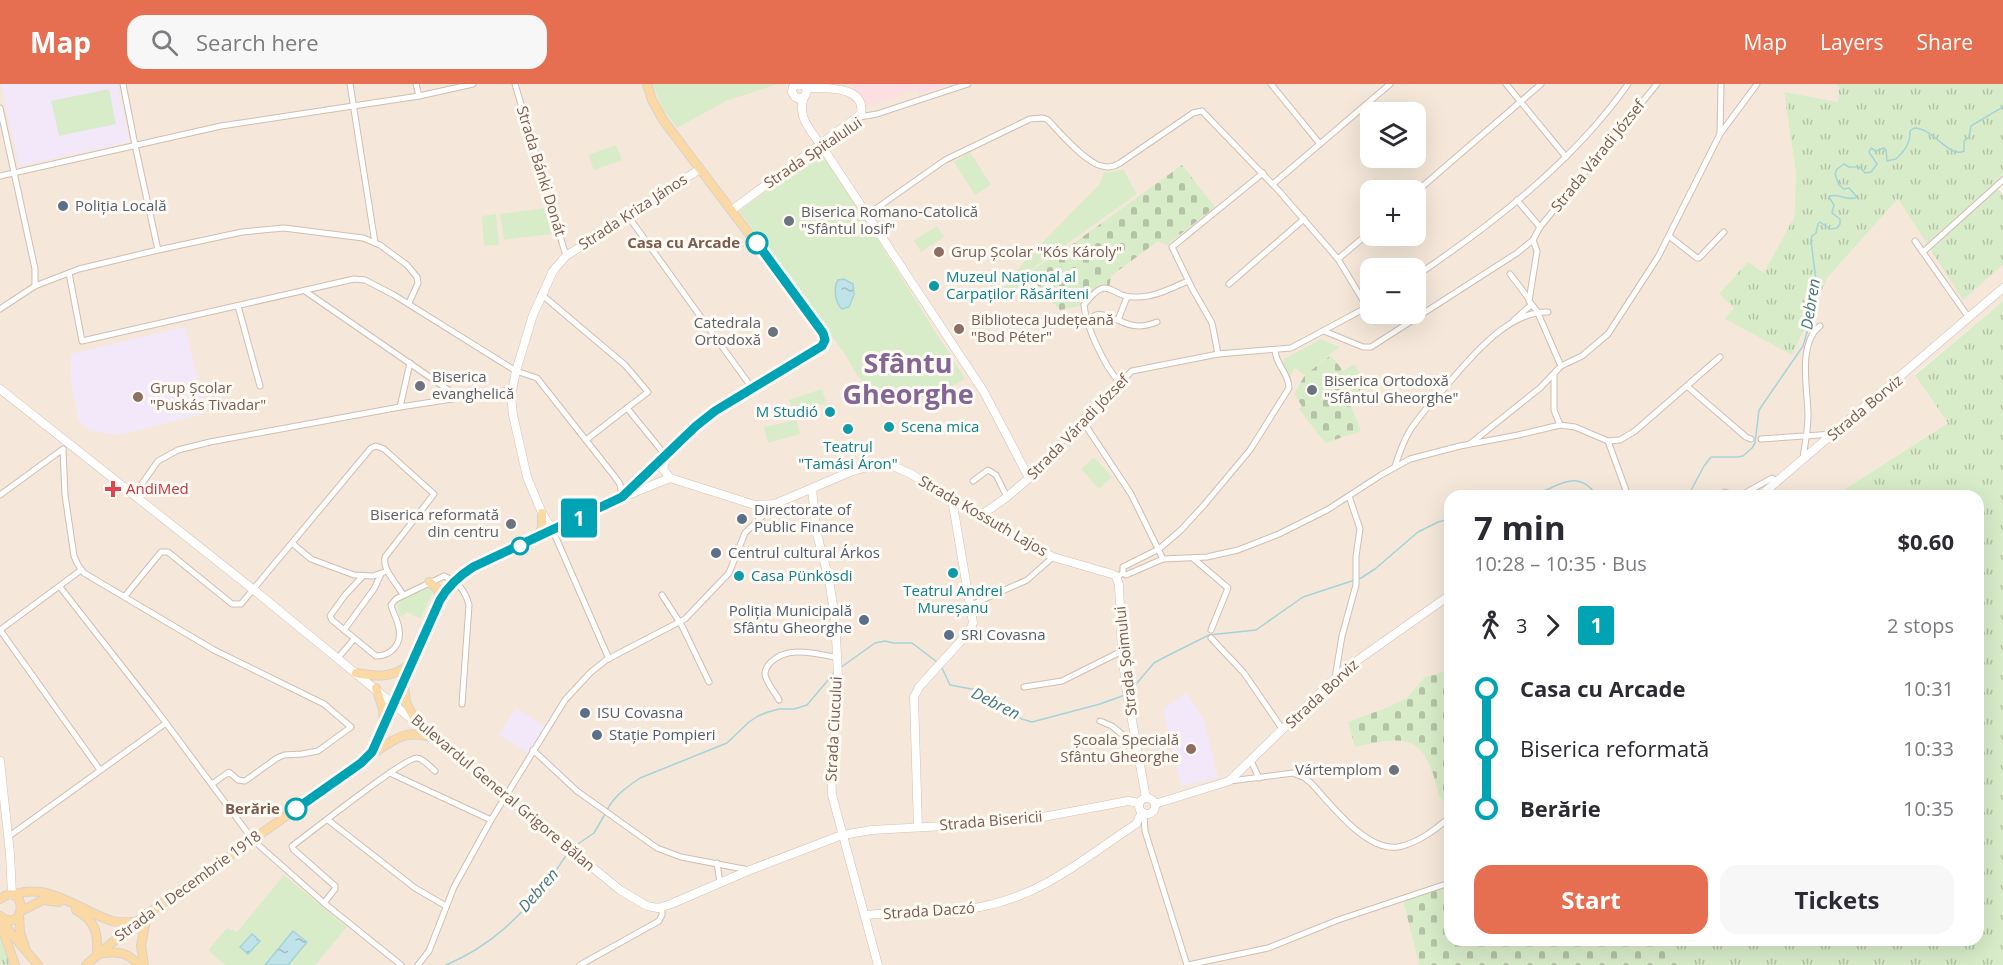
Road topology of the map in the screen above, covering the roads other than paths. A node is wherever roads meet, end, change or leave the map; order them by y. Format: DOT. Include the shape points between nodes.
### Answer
graph roads {
  1 [pos="123,84"];
  2 [pos="350,84"];
  3 [pos="416,84"];
  4 [pos="473,84"];
  5 [pos="515,84"];
  6 [pos="647,84"];
  7 [pos="968,84"];
  8 [pos="1271,84"];
  9 [pos="1390,84"];
  10 [pos="1506,84"];
  11 [pos="1541,84"];
  12 [pos="1628,84"];
  13 [pos="1657,84"];
  14 [pos="1721,84"];
  15 [pos="1757,84"];
  16 [pos="800,88"];
  17 [pos="419,96"];
  18 [pos="1521,102"];
  19 [pos="353,107"];
  20 [pos="0,108"];
  21 [pos="860,117"];
  22 [pos="1719,134"];
  23 [pos="1320,144"];
  24 [pos="135,145"];
  25 [pos="1566,157"];
  26 [pos="700,169"];
  27 [pos="14,172"];
  28 [pos="1263,173"];
  29 [pos="0,176"];
  30 [pos="2003,180"];
  31 [pos="1426,183"];
  32 [pos="1273,184"];
  33 [pos="1517,200"];
  34 [pos="732,210"];
  35 [pos="867,215"];
  36 [pos="628,216"];
  37 [pos="1304,219"];
  38 [pos="1540,227"];
  39 [pos="1724,232"];
  40 [pos="1669,236"];
  41 [pos="1360,240"];
  42 [pos="1533,240"];
  43 [pos="1915,241"];
  44 [pos="375,243"];
  45 [pos="158,250"];
  46 [pos="1923,252"];
  47 [pos="566,256"];
  48 [pos="1338,259"];
  49 [pos="35,269"];
  50 [pos="1426,269"];
  51 [pos="69,273"];
  52 [pos="1510,274"];
  53 [pos="1188,281"];
  54 [pos="44,282"];
  55 [pos="1229,284"];
  56 [pos="35,285"];
  57 [pos="2003,288"];
  58 [pos="305,291"];
  59 [pos="1360,292"];
  60 [pos="541,294"];
  61 [pos="1127,297"];
  62 [pos="1530,302"];
  63 [pos="409,303"];
  64 [pos="238,306"];
  65 [pos="0,309"];
  66 [pos="1360,311"];
  67 [pos="1537,312"];
  68 [pos="1548,312"];
  69 [pos="1969,318"];
  70 [pos="1118,320"];
  71 [pos="1157,322"];
  72 [pos="1088,323"];
  73 [pos="1510,323"];
  74 [pos="1820,326"];
  75 [pos="1324,331"];
  76 [pos="1275,350"];
  77 [pos="1218,354"];
  78 [pos="1720,357"];
  79 [pos="410,363"];
  80 [pos="1561,366"];
  81 [pos="516,371"];
  82 [pos="1554,373"];
  83 [pos="1119,382"];
  84 [pos="260,386"];
  85 [pos="1688,387"];
  86 [pos="752,388"];
  87 [pos="0,389"];
  88 [pos="511,390"];
  89 [pos="460,398"];
  90 [pos="400,407"];
  91 [pos="627,408"];
  92 [pos="1082,420"];
  93 [pos="1560,425"];
  94 [pos="1834,434"];
  95 [pos="1807,437"];
  96 [pos="1751,439"];
  97 [pos="1761,439"];
  98 [pos="586,440"];
  99 [pos="1608,441"];
  100 [pos="1470,444"];
  101 [pos="66,447"];
  102 [pos="666,456"];
  103 [pos="1803,460"];
  104 [pos="1395,466"];
  105 [pos="670,478"];
  106 [pos="1029,478"];
  107 [pos="973,481"];
  108 [pos="1778,482"];
  109 [pos="812,489"];
  110 [pos="1626,490"];
  111 [pos="1751,490"];
  112 [pos="1768,490"];
  113 [pos="0,495"];
  114 [pos="134,495"];
  115 [pos="1349,496"];
  116 [pos="622,497"];
  117 [pos="1007,497"];
  118 [pos="952,499"];
  119 [pos="775,504"];
  120 [pos="963,505"];
  121 [pos="542,513"];
  122 [pos="980,516"];
  123 [pos="955,519"];
  124 [pos="553,531"];
  125 [pos="537,538"];
  126 [pos="292,543"];
  127 [pos="1159,549"];
  128 [pos="1053,557"];
  129 [pos="1193,558"];
  130 [pos="1163,560"];
  131 [pos="81,570"];
  132 [pos="384,572"];
  133 [pos="1119,575"];
  134 [pos="362,576"];
  135 [pos="454,581"];
  136 [pos="429,582"];
  137 [pos="60,587"];
  138 [pos="254,590"];
  139 [pos="403,595"];
  140 [pos="662,595"];
  141 [pos="125,596"];
  142 [pos="1444,599"];
  143 [pos="440,600"];
  144 [pos="971,605"];
  145 [pos="680,622"];
  146 [pos="0,630"];
  147 [pos="344,630"];
  148 [pos="1211,630"];
  149 [pos="1211,638"];
  150 [pos="354,639"];
  151 [pos="1122,651"];
  152 [pos="836,657"];
  153 [pos="338,658"];
  154 [pos="609,658"];
  155 [pos="412,661"];
  156 [pos="356,673"];
  157 [pos="405,678"];
  158 [pos="1335,678"];
  159 [pos="709,682"];
  160 [pos="1024,687"];
  161 [pos="376,688"];
  162 [pos="779,700"];
  163 [pos="394,703"];
  164 [pos="462,704"];
  165 [pos="416,721"];
  166 [pos="1100,721"];
  167 [pos="166,723"];
  168 [pos="384,728"];
  169 [pos="1283,730"];
  170 [pos="437,739"];
  171 [pos="1136,746"];
  172 [pos="533,750"];
  173 [pos="0,761"];
  174 [pos="1251,761"];
  175 [pos="361,763"];
  176 [pos="100,770"];
  177 [pos="435,771"];
  178 [pos="392,774"];
  179 [pos="1259,778"];
  180 [pos="1229,781"];
  181 [pos="212,784"];
  182 [pos="505,796"];
  183 [pos="1143,801"];
  184 [pos="1155,804"];
  185 [pos="1143,813"];
  186 [pos="328,820"];
  187 [pos="491,820"];
  188 [pos="1444,823"];
  189 [pos="918,827"];
  190 [pos="842,835"];
  191 [pos="8,837"];
  192 [pos="253,840"];
  193 [pos="717,863"];
  194 [pos="750,870"];
  195 [pos="720,883"];
  196 [pos="1443,885"];
  197 [pos="12,895"];
  198 [pos="0,899"];
  199 [pos="324,903"];
  200 [pos="446,906"];
  201 [pos="662,907"];
  202 [pos="20,913"];
  203 [pos="147,914"];
  204 [pos="0,915"];
  205 [pos="866,915"];
  206 [pos="0,921"];
  207 [pos="136,922"];
  208 [pos="98,954"];
  209 [pos="30,955"];
  210 [pos="15,965"];
  211 [pos="38,965"];
  212 [pos="86,965"];
  213 [pos="138,965"];
  214 [pos="144,965"];
  215 [pos="401,965"];
  216 [pos="418,965"];
  217 [pos="580,965"];
  218 [pos="878,965"];
  219 [pos="1187,965"];
  1 -- 24 [label="street"];
  2 -- 19 [label="street"];
  3 -- 17 [label="street"];
  4 -- 17 [label="street"];
  5 -- 47 [label="street, Strada Bánki Donát"];
  6 -- 26 [label="main road" via="663,120"];
  7 -- 21 [label="street, Strada Spitalului"];
  8 -- 23 [label="street"];
  9 -- 23 [label="street"];
  10 -- 18 [label="street"];
  11 -- 18 [label="street"];
  12 -- 25 [label="street, Strada Váradi József"];
  13 -- 38 [label="street, Strada Váradi József"];
  14 -- 22 [label="street"];
  15 -- 22 [label="street"];
  16 -- 21 [label="main road" via="845,90 862,107"];
  16 -- 35 [label="main road, bridge" via="802,117"];
  17 -- 19 [label="street"];
  18 -- 25 [label="street"];
  18 -- 31 [label="street"];
  19 -- 24 [label="street" via="221,126"];
  19 -- 44 [label="street"];
  20 -- 27 [label="street"];
  21 -- 34 [label="main road, Strada Spitalului"];
  22 -- 40 [label="street"];
  23 -- 32 [label="street"];
  24 -- 27 [label="street"];
  24 -- 45 [label="street"];
  25 -- 33 [label="street, Strada Váradi József"];
  26 -- 34 [label="main road"];
  26 -- 36 [label="main road, Strada Kriza János"];
  27 -- 29 [label="street"];
  27 -- 49 [label="street"];
  28 -- 32 [label="street"];
  28 -- 35 [label="street" via="1202,111 1193,112 1120,164 1111,166 1092,162 1048,120 1030,119 926,172"];
  28 -- 53 [label="street" via="1176,243 1172,249"];
  30 -- 46 [label="street"];
  32 -- 37 [label="street"];
  33 -- 38 [label="street, Strada Váradi József"];
  33 -- 50 [label="street, Strada Váradi József"];
  34 -- 86 [label="main road" via="825,340 819,349"];
  35 -- 106 [label="main road" via="979,385"];
  36 -- 47 [label="main road, Strada Kriza János"];
  36 -- 86 [label="street"];
  37 -- 48 [label="street"];
  37 -- 55 [label="street"];
  38 -- 42 [label="street, Strada Váradi József"];
  39 -- 40 [label="street" via="1699,258"];
  40 -- 80 [label="street" via="1608,334 1582,357"];
  41 -- 48 [label="street"];
  42 -- 62 [label="street" via="1537,251"];
  42 -- 75 [label="street, Strada Váradi József" via="1487,274 1371,347"];
  43 -- 46 [label="street"];
  44 -- 45 [label="street" via="363,238 273,228"];
  44 -- 63 [label="street" via="414,273 418,283"];
  45 -- 51 [label="street"];
  46 -- 69 [label="street"];
  47 -- 60 [label="main road, Strada Bánki Donát"];
  48 -- 59 [label="street"];
  49 -- 54 [label="street"];
  49 -- 56 [label="street"];
  51 -- 54 [label="street"];
  51 -- 64 [label="street" via="82,341"];
  52 -- 62 [label="street"];
  53 -- 61 [label="street" via="1146,297"];
  53 -- 77 [label="street" via="1212,323"];
  54 -- 56 [label="street"];
  56 -- 65 [label="street"];
  57 -- 69 [label="main road, Strada Borviz"];
  58 -- 63 [label="street" via="359,279"];
  58 -- 64 [label="street"];
  58 -- 79 [label="street"];
  60 -- 81 [label="main road, Strada Bánki Donát"];
  60 -- 91 [label="street" via="625,365 648,392"];
  61 -- 70 [label="street"];
  61 -- 72 [label="street" via="1108,287 1093,293 1084,304"];
  62 -- 67 [label="street"];
  62 -- 73 [label="street"];
  63 -- 81 [label="street"];
  64 -- 84 [label="street"];
  66 -- 75 [label="street, Strada Váradi József"];
  67 -- 68 [label="street"];
  67 -- 73 [label="street"];
  67 -- 80 [label="street"];
  69 -- 94 [label="main road, Strada Borviz"];
  70 -- 71 [label="street" via="1144,327"];
  70 -- 72 [label="street" via="1102,314"];
  72 -- 83 [label="street"];
  73 -- 104 [label="street" via="1473,354 1426,408 1408,434"];
  74 -- 95 [label="street" via="1813,333 1805,361"];
  75 -- 76 [label="street, Strada Váradi József" via="1291,348"];
  76 -- 77 [label="street, Strada Váradi József"];
  76 -- 127 [label="street" via="1275,359 1290,383 1285,396 1235,470 1182,530"];
  77 -- 83 [label="street, Strada Váradi József" via="1135,370"];
  78 -- 85 [label="street"];
  79 -- 89 [label="street"];
  79 -- 90 [label="street"];
  80 -- 82 [label="street"];
  81 -- 88 [label="main road, Strada Bánki Donát"];
  81 -- 98 [label="street" via="537,378"];
  82 -- 93 [label="street" via="1554,410"];
  82 -- 100 [label="street"];
  83 -- 92 [label="street, Strada Váradi József"];
  85 -- 96 [label="street"];
  85 -- 99 [label="street" via="1629,436"];
  86 -- 102 [label="main road" via="703,421"];
  87 -- 101 [label="main road, Bulevardul General Grigore Bălan"];
  88 -- 89 [label="street"];
  88 -- 121 [label="main road" via="523,465"];
  89 -- 90 [label="street"];
  90 -- 114 [label="street" via="178,450 158,461"];
  91 -- 98 [label="street"];
  91 -- 102 [label="street"];
  92 -- 106 [label="street, Strada Váradi József"];
  92 -- 127 [label="street" via="1131,494"];
  93 -- 99 [label="street"];
  93 -- 100 [label="street"];
  94 -- 95 [label="street"];
  94 -- 103 [label="main road, Strada Borviz"];
  95 -- 97 [label="street"];
  95 -- 103 [label="street"];
  98 -- 116 [label="street" via="618,481"];
  99 -- 110 [label="street"];
  100 -- 104 [label="street"];
  101 -- 113 [label="street"];
  101 -- 114 [label="main road, Bulevardul General Grigore Bălan"];
  101 -- 131 [label="street" via="65,495 75,560"];
  102 -- 105 [label="main road" via="663,469"];
  102 -- 116 [label="main road"];
  103 -- 108 [label="main road, Strada Borviz"];
  104 -- 115 [label="street"];
  105 -- 116 [label="main road, Strada 1 Decembrie 1918"];
  105 -- 119 [label="main road" via="755,505"];
  106 -- 117 [label="main road, Strada Váradi József"];
  107 -- 117 [label="street" via="988,471 996,475"];
  108 -- 111 [label="street" via="1772,478"];
  108 -- 112 [label="main road, Strada Borviz"];
  109 -- 118 [label="main road, Strada Kossuth Lajos" via="850,472 880,465 896,467"];
  109 -- 119 [label="main road"];
  109 -- 152 [label="main road, Strada Ciucului" via="817,534 834,604"];
  114 -- 138 [label="main road, Bulevardul General Grigore Bălan"];
  115 -- 129 [label="street" via="1305,522 1253,544 1207,558"];
  115 -- 158 [label="street" via="1360,529 1356,585"];
  116 -- 124 [label="main road, Strada 1 Decembrie 1918"];
  117 -- 122 [label="main road, Strada Váradi József"];
  118 -- 120 [label="main road, Strada Kossuth Lajos"];
  118 -- 123 [label="main road"];
  119 -- 145 [label="street" via="742,538 729,573"];
  120 -- 122 [label="main road, Strada Kossuth Lajos"];
  120 -- 123 [label="main road"];
  121 -- 124 [label="main road"];
  121 -- 125 [label="main road"];
  122 -- 128 [label="main road, Strada Kossuth Lajos"];
  123 -- 144 [label="main road"];
  124 -- 125 [label="main road, Strada 1 Decembrie 1918"];
  124 -- 154 [label="street"];
  125 -- 135 [label="main road, Strada 1 Decembrie 1918" via="473,567"];
  126 -- 132 [label="street" via="371,448 379,447 434,496 385,556"];
  126 -- 134 [label="street" via="311,559"];
  126 -- 138 [label="street"];
  127 -- 130 [label="street"];
  127 -- 133 [label="street" via="1123,567"];
  128 -- 133 [label="main road, Strada Kossuth Lajos"];
  128 -- 144 [label="street" via="1027,580"];
  129 -- 130 [label="street"];
  129 -- 148 [label="street" via="1228,588"];
  130 -- 133 [label="street"];
  131 -- 137 [label="street"];
  131 -- 141 [label="street"];
  132 -- 134 [label="street"];
  132 -- 139 [label="street"];
  132 -- 147 [label="street"];
  133 -- 151 [label="main road, Strada Șoimului"];
  134 -- 147 [label="street" via="331,614 332,620"];
  135 -- 136 [label="street" via="444,576"];
  135 -- 143 [label="main road, Strada 1 Decembrie 1918"];
  135 -- 164 [label="street" via="464,591 469,605"];
  136 -- 139 [label="street"];
  136 -- 143 [label="main road" via="438,589"];
  137 -- 146 [label="street"];
  137 -- 167 [label="street"];
  138 -- 141 [label="street" via="241,604 232,604 168,552 161,552"];
  138 -- 153 [label="main road, Bulevardul General Grigore Bălan"];
  139 -- 150 [label="street" via="391,605 399,630 393,650 376,656"];
  140 -- 145 [label="street"];
  141 -- 181 [label="street" via="214,650 324,704 351,727 318,751 284,755 245,781 229,772"];
  142 -- 158 [label="main road, Strada Borviz"];
  143 -- 155 [label="main road, Strada 1 Decembrie 1918"];
  144 -- 189 [label="main road" via="971,629 914,697"];
  145 -- 154 [label="street"];
  145 -- 159 [label="street"];
  146 -- 176 [label="street"];
  147 -- 150 [label="street"];
  149 -- 169 [label="street" via="1244,674"];
  150 -- 153 [label="street"];
  151 -- 160 [label="street" via="1062,681"];
  151 -- 171 [label="main road, Strada Șoimului"];
  152 -- 162 [label="street" via="801,651 772,660 765,676"];
  152 -- 190 [label="main road, Strada Ciucului" via="838,706 831,780"];
  153 -- 156 [label="main road, Bulevardul General Grigore Bălan"];
  154 -- 172 [label="street" via="568,697"];
  155 -- 156 [label="main road" via="389,675"];
  155 -- 157 [label="main road, Strada 1 Decembrie 1918"];
  156 -- 161 [label="main road, Bulevardul General Grigore Bălan"];
  157 -- 163 [label="main road, Strada 1 Decembrie 1918"];
  157 -- 165 [label="main road" via="405,698"];
  158 -- 169 [label="main road, Strada Borviz"];
  161 -- 163 [label="main road, Bulevardul General Grigore Bălan"];
  161 -- 168 [label="main road"];
  163 -- 165 [label="main road, Bulevardul General Grigore Bălan"];
  163 -- 168 [label="main road, Strada 1 Decembrie 1918"];
  165 -- 170 [label="main road, Bulevardul General Grigore Bălan"];
  166 -- 171 [label="street, Strada Șoimului"];
  167 -- 176 [label="street"];
  167 -- 181 [label="street"];
  168 -- 175 [label="main road, Strada 1 Decembrie 1918"];
  169 -- 174 [label="main road, Strada Borviz"];
  170 -- 175 [label="main road" via="421,734 404,735"];
  170 -- 182 [label="main road, Bulevardul General Grigore Bălan"];
  171 -- 183 [label="main road, Strada Șoimului"];
  172 -- 182 [label="street"];
  172 -- 193 [label="street" via="571,785 660,850"];
  173 -- 191 [label="main road"];
  174 -- 179 [label="street"];
  174 -- 180 [label="main road, Strada Borviz"];
  175 -- 192 [label="main road, Strada 1 Decembrie 1918"];
  176 -- 191 [label="street"];
  177 -- 178 [label="street" via="413,757"];
  178 -- 186 [label="street"];
  178 -- 187 [label="street"];
  179 -- 180 [label="street"];
  179 -- 188 [label="street" via="1293,773 1305,778 1357,831 1382,844 1408,844"];
  180 -- 184 [label="main road"];
  181 -- 192 [label="street"];
  182 -- 187 [label="street"];
  182 -- 201 [label="main road, Bulevardul General Grigore Bălan" via="635,900"];
  183 -- 184 [label="main road" via="1153,800"];
  183 -- 185 [label="main road, Strada Șoimului"];
  183 -- 189 [label="main road, Strada Bisericii" via="997,824"];
  184 -- 185 [label="main road, Strada Daczó" via="1152,813"];
  185 -- 205 [label="main road, Strada Daczó" via="1136,824 1066,873 1017,897 966,909"];
  185 -- 219 [label="street" via="1145,831"];
  186 -- 199 [label="street" via="292,848 335,886"];
  186 -- 200 [label="street" via="415,888"];
  187 -- 200 [label="street"];
  189 -- 190 [label="main road, Strada Bisericii"];
  190 -- 194 [label="main road"];
  190 -- 205 [label="main road, Strada Ciucului"];
  191 -- 197 [label="main road"];
  192 -- 199 [label="street"];
  192 -- 203 [label="main road, Strada 1 Decembrie 1918"];
  193 -- 194 [label="street"];
  193 -- 195 [label="street"];
  194 -- 195 [label="main road"];
  195 -- 201 [label="main road"];
  196 -- 219 [label="street" via="1268,948"];
  197 -- 198 [label="main road"];
  197 -- 202 [label="main road" via="21,903"];
  197 -- 207 [label="main road" via="53,895 113,921"];
  199 -- 215 [label="street"];
  200 -- 216 [label="street" via="429,951"];
  201 -- 217 [label="street" via="659,921"];
  202 -- 204 [label="main road" via="10,920"];
  202 -- 208 [label="main road" via="39,901 50,900 80,912 96,928"];
  202 -- 209 [label="main road" via="20,933"];
  203 -- 207 [label="main road, Strada 1 Decembrie 1918"];
  203 -- 214 [label="main road" via="141,946"];
  204 -- 209 [label="main road"];
  205 -- 218 [label="main road, Strada Ciucului"];
  206 -- 210 [label="main road"];
  207 -- 208 [label="main road, Strada 1 Decembrie 1918"];
  208 -- 212 [label="main road, Strada 1 Decembrie 1918"];
  208 -- 213 [label="main road" via="123,953"];
  209 -- 211 [label="main road"];
}
